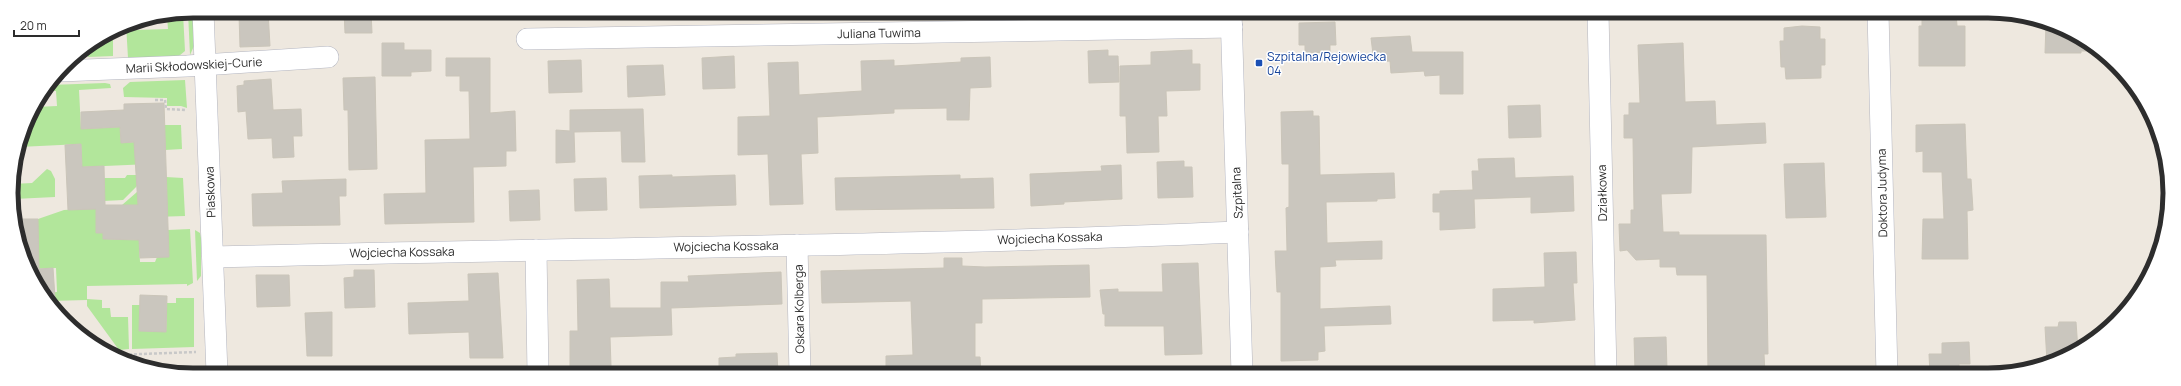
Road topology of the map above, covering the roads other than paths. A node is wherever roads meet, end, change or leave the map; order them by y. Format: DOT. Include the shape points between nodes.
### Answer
graph roads {
  1 [pos="203,18"];
  2 [pos="1598,18"];
  3 [pos="1878,18"];
  4 [pos="1232,20"];
  5 [pos="526,38"];
  6 [pos="328,57"];
  7 [pos="206,65"];
  8 [pos="67,71"];
  9 [pos="1238,232"];
  10 [pos="797,245"];
  11 [pos="536,250"];
  12 [pos="213,257"];
  13 [pos="217,368"];
  14 [pos="538,368"];
  15 [pos="800,368"];
  16 [pos="1242,368"];
  17 [pos="1606,368"];
  18 [pos="1887,368"];
  1 -- 7 [label="street, Piaskowa"];
  2 -- 17 [label="street, Działkowa"];
  3 -- 18 [label="street, Doktora Judyma"];
  4 -- 5 [label="street, Juliana Tuwima"];
  4 -- 9 [label="street, Szpitalna"];
  6 -- 7 [label="street, Marii Skłodowskiej-Curie"];
  7 -- 8 [label="street, Marii Skłodowskiej-Curie"];
  7 -- 12 [label="street, Piaskowa"];
  9 -- 10 [label="street, Wojciecha Kossaka"];
  9 -- 16 [label="street, Szpitalna"];
  10 -- 11 [label="street, Wojciecha Kossaka"];
  10 -- 15 [label="street, Oskara Kolberga"];
  11 -- 12 [label="street, Wojciecha Kossaka"];
  11 -- 14 [label="street"];
  12 -- 13 [label="street, Piaskowa"];
}
